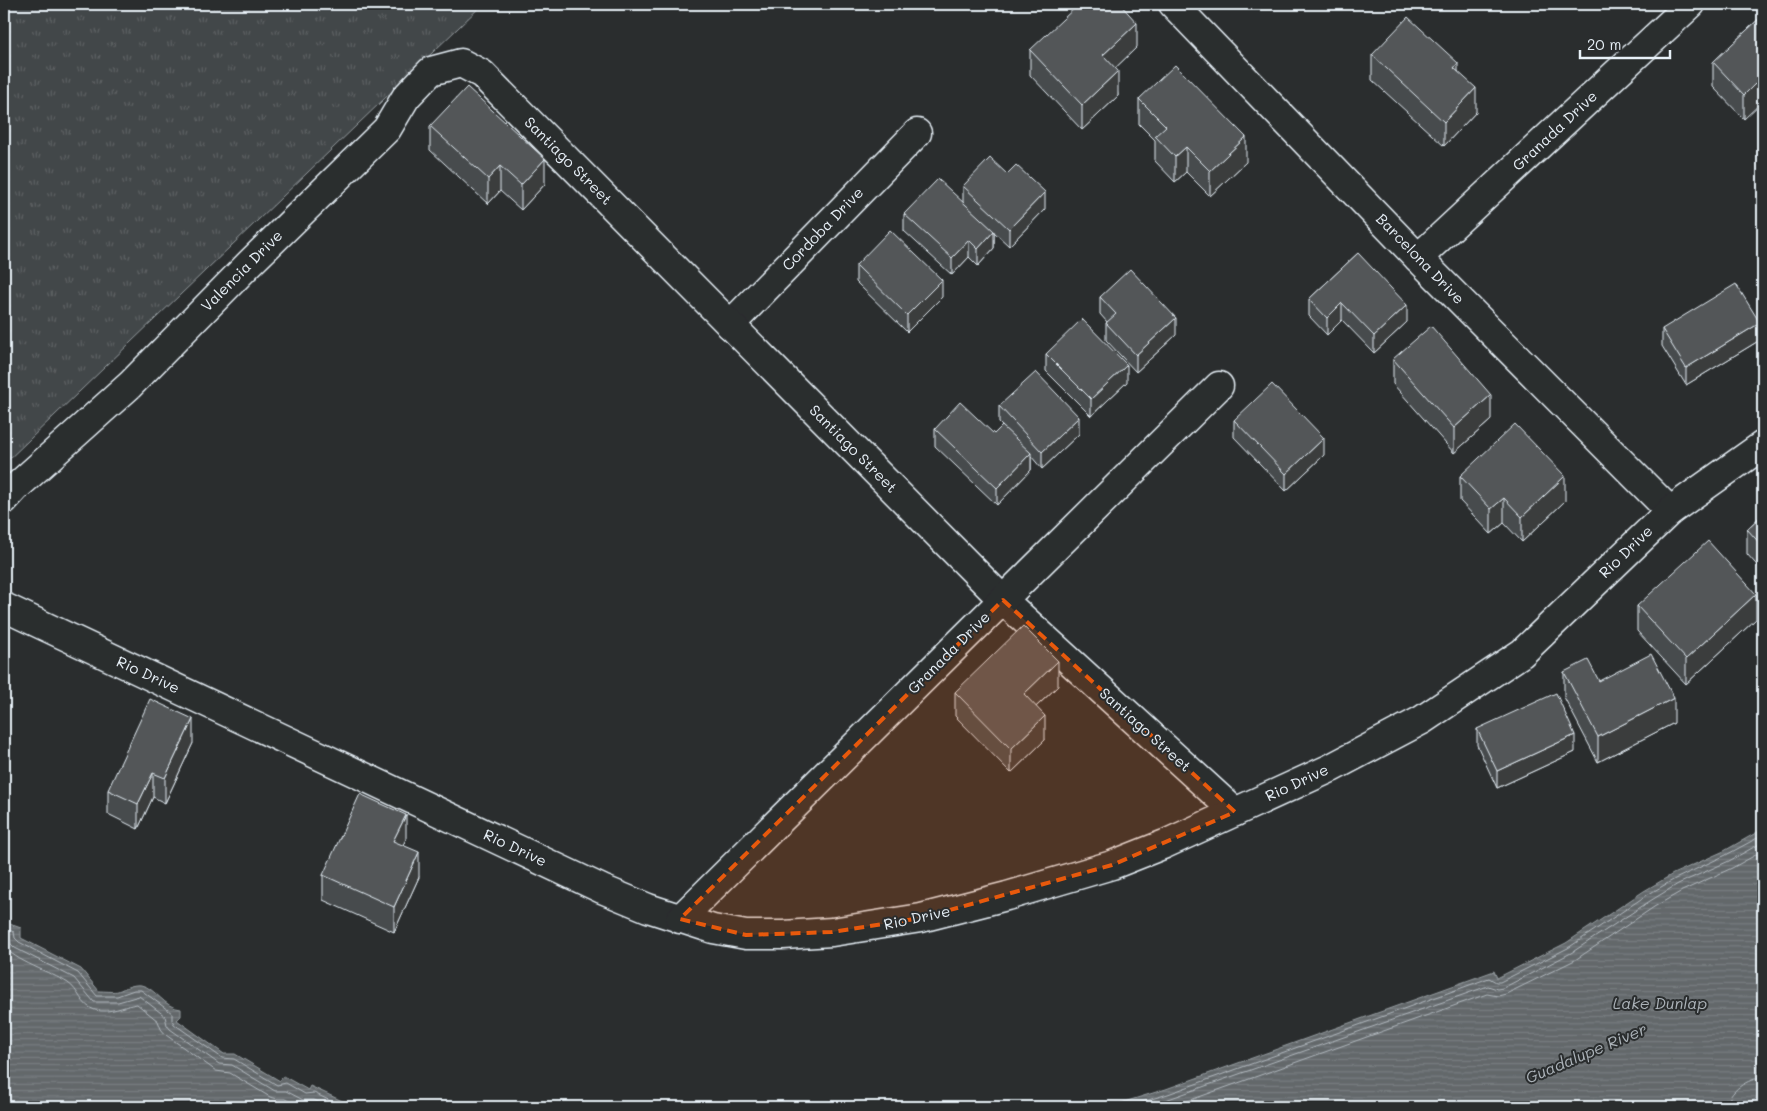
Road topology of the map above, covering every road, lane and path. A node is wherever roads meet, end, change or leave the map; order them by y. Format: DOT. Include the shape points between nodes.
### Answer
graph roads {
  1 [pos="1173,4"];
  2 [pos="1691,4"];
  3 [pos="482,74"];
  4 [pos="917,133"];
  5 [pos="1418,258"];
  6 [pos="730,325"];
  7 [pos="1219,386"];
  8 [pos="1763,445"];
  9 [pos="4,500"];
  10 [pos="1670,510"];
  11 [pos="1003,600"];
  12 [pos="4,607"];
  13 [pos="1235,812"];
  14 [pos="680,919"];
  1 -- 5 [label="street, Barcelona Drive"];
  2 -- 5 [label="street, Granada Drive"];
  3 -- 6 [label="street, Santiago Street"];
  3 -- 9 [label="street, Valencia Drive" via="461,63 431,71 406,97 387,129 130,385"];
  4 -- 6 [label="street, Cordoba Drive"];
  5 -- 10 [label="street, Barcelona Drive"];
  6 -- 11 [label="street, Santiago Street"];
  7 -- 11 [label="street, Granada Drive"];
  8 -- 10 [label="street, Rio Drive"];
  10 -- 13 [label="street, Rio Drive" via="1522,653 1422,720 1331,768"];
  11 -- 13 [label="street, Santiago Street"];
  11 -- 14 [label="street, Granada Drive"];
  12 -- 14 [label="street, Rio Drive" via="602,889"];
  13 -- 14 [label="street, Rio Drive" via="1112,865 922,918 832,932 783,935 746,935"];
}
